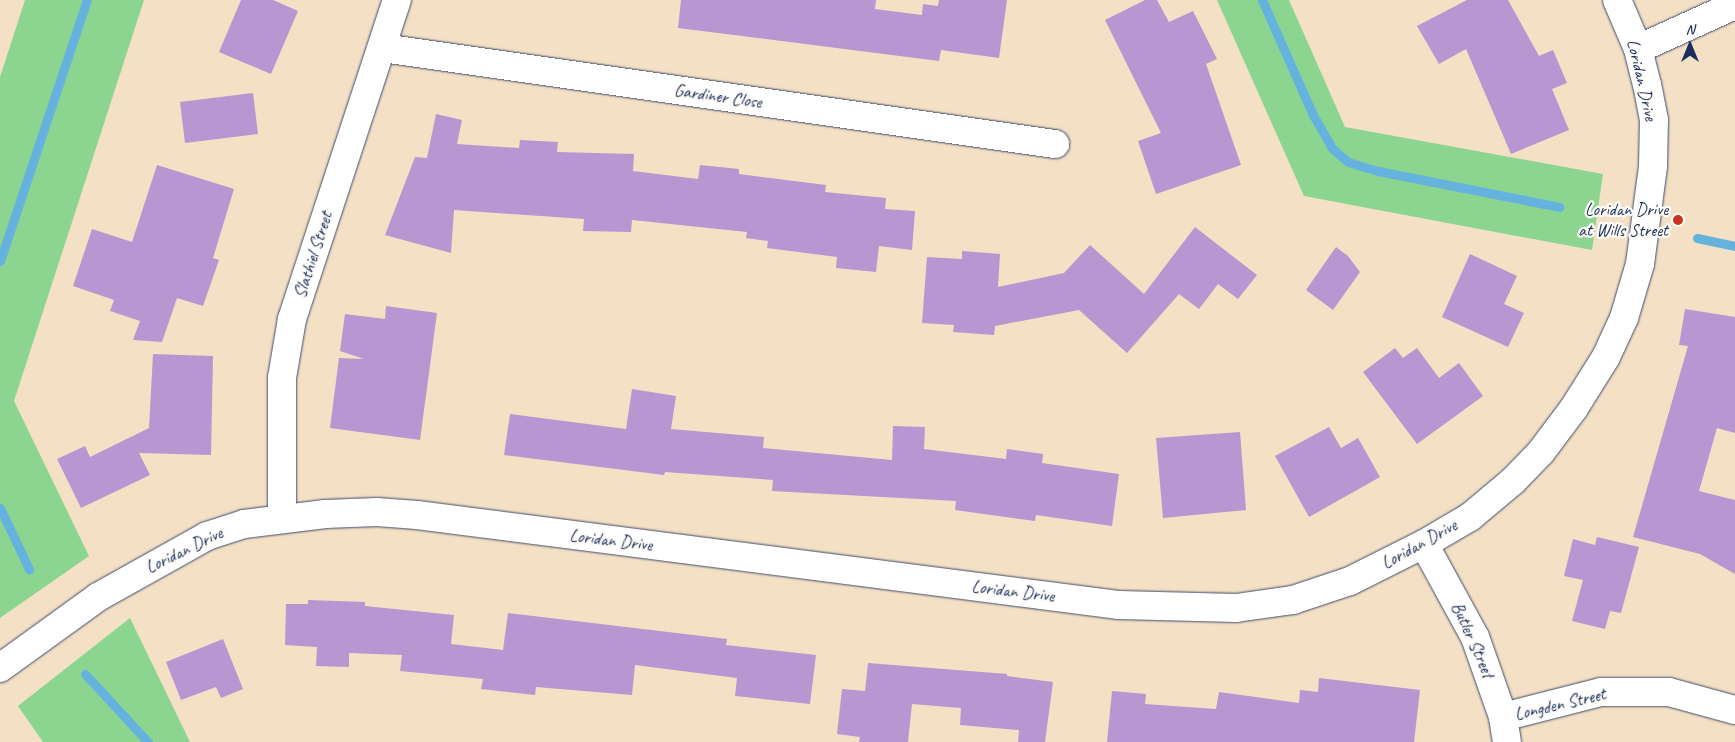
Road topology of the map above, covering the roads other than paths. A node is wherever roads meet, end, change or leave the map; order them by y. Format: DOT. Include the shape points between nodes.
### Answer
graph roads {
  1 [pos="397,0"];
  2 [pos="1617,0"];
  3 [pos="1735,5"];
  4 [pos="382,48"];
  5 [pos="1638,49"];
  6 [pos="1055,144"];
  7 [pos="282,518"];
  8 [pos="1424,544"];
  9 [pos="0,668"];
  10 [pos="1735,710"];
  11 [pos="1505,729"];
  1 -- 4 [label="street, Slathiel Street"];
  2 -- 5 [label="street, Loridan Drive"];
  3 -- 5 [label="street"];
  4 -- 6 [label="street, Gardiner Close"];
  4 -- 7 [label="street, Slathiel Street" via="292,320 282,378"];
  5 -- 8 [label="street, Loridan Drive" via="1654,120 1653,166 1640,264 1624,318 1606,357 1579,401 1541,452 1470,517"];
  7 -- 8 [label="street, Loridan Drive" via="377,512 417,515 1120,605 1179,608 1236,608 1292,600 1350,581"];
  7 -- 9 [label="street, Loridan Drive" via="207,536 154,563 98,597"];
  8 -- 11 [label="street, Butler Street" via="1475,637"];
  10 -- 11 [label="street, Longden Street" via="1669,692 1601,692"];
}
